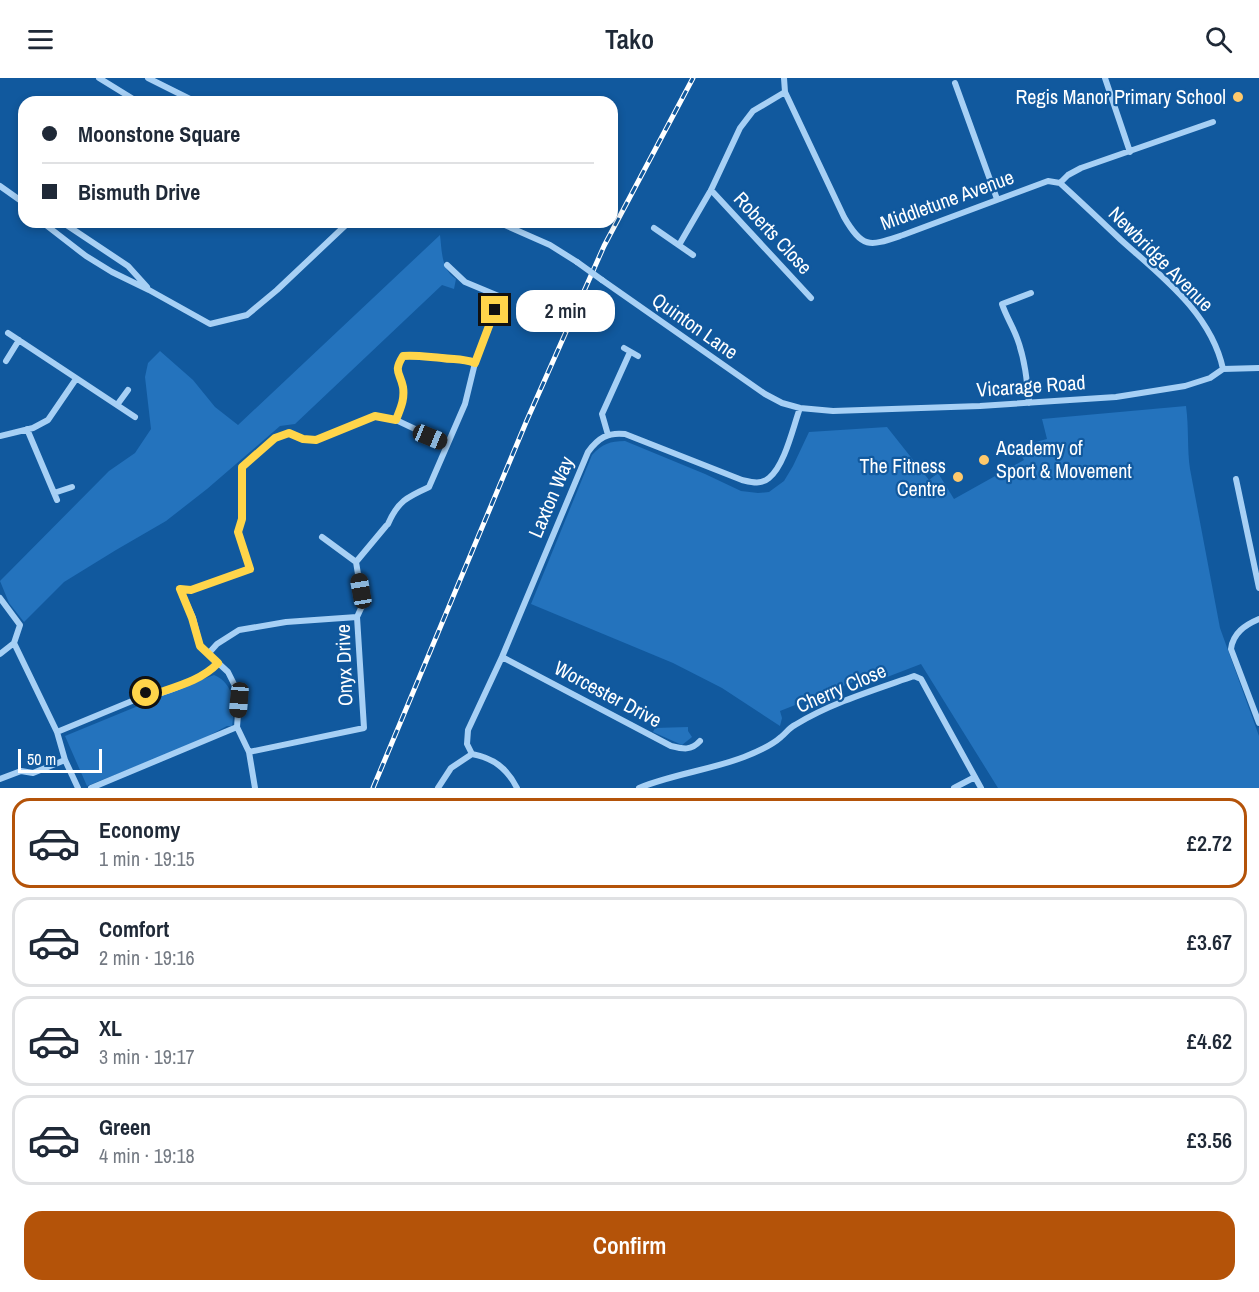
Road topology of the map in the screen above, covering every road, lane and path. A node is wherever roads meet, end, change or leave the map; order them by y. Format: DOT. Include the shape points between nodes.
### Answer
graph roads {
  1 [pos="99,78"];
  2 [pos="148,78"];
  3 [pos="784,78"];
  4 [pos="1105,78"];
  5 [pos="955,83"];
  6 [pos="785,92"];
  7 [pos="127,96"];
  8 [pos="184,96"];
  9 [pos="1213,122"];
  10 [pos="1130,152"];
  11 [pos="1060,183"];
  12 [pos="0,186"];
  13 [pos="711,190"];
  14 [pos="18,198"];
  15 [pos="997,199"];
  16 [pos="50,228"];
  17 [pos="71,228"];
  18 [pos="344,228"];
  19 [pos="512,228"];
  20 [pos="654,228"];
  21 [pos="679,245"];
  22 [pos="693,255"];
  23 [pos="447,265"];
  24 [pos="149,290"];
  25 [pos="1031,293"];
  26 [pos="811,298"];
  27 [pos="8,333"];
  28 [pos="19,340"];
  29 [pos="638,356"];
  30 [pos="6,361"];
  31 [pos="475,363"];
  32 [pos="1259,368"];
  33 [pos="1223,369"];
  34 [pos="75,379"];
  35 [pos="128,390"];
  36 [pos="1029,403"];
  37 [pos="117,405"];
  38 [pos="800,408"];
  39 [pos="135,417"];
  40 [pos="396,420"];
  41 [pos="27,429"];
  42 [pos="0,435"];
  43 [pos="608,435"];
  44 [pos="447,444"];
  45 [pos="1236,479"];
  46 [pos="72,487"];
  47 [pos="322,537"];
  48 [pos="356,562"];
  49 [pos="1259,588"];
  50 [pos="0,598"];
  51 [pos="357,617"];
  52 [pos="1259,619"];
  53 [pos="15,643"];
  54 [pos="0,654"];
  55 [pos="208,654"];
  56 [pos="502,657"];
  57 [pos="218,663"];
  58 [pos="1259,723"];
  59 [pos="237,727"];
  60 [pos="57,732"];
  61 [pos="700,741"];
  62 [pos="249,752"];
  63 [pos="472,754"];
  64 [pos="65,760"];
  65 [pos="975,777"];
  66 [pos="0,779"];
  67 [pos="78,788"];
  68 [pos="91,788"];
  69 [pos="255,788"];
  70 [pos="438,788"];
  71 [pos="517,788"];
  72 [pos="639,788"];
  73 [pos="954,788"];
  74 [pos="981,788"];
  1 -- 7 [label="street"];
  2 -- 8 [label="street"];
  3 -- 6 [label="street, Middletune Avenue"];
  4 -- 10 [label="street"];
  5 -- 15 [label="street"];
  6 -- 13 [label="street, Roberts Close" via="753,111 740,128"];
  6 -- 15 [label="street, Middletune Avenue" via="844,217 855,235 864,241 880,243"];
  9 -- 10 [label="street, Middletune Avenue"];
  10 -- 11 [label="street, Middletune Avenue" via="1081,168"];
  11 -- 15 [label="street, Middletune Avenue" via="1048,181"];
  11 -- 33 [label="street, Newbridge Avenue" via="1195,311 1216,347"];
  12 -- 14 [label="street"];
  13 -- 21 [label="street, Roberts Close"];
  13 -- 26 [label="street, Roberts Close"];
  16 -- 24 [label="street" via="86,256"];
  17 -- 24 [label="street" via="128,266"];
  18 -- 24 [label="street" via="248,315 210,324"];
  19 -- 38 [label="street, Quinton Lane, bridge" via="577,262 765,394"];
  20 -- 21 [label="street"];
  21 -- 22 [label="street"];
  23 -- 31 [label="street" via="465,282 501,297"];
  25 -- 36 [label="street" via="1002,304 1022,357"];
  27 -- 28 [label="street"];
  28 -- 30 [label="street"];
  28 -- 34 [label="street"];
  29 -- 43 [label="street" via="627,350 602,414"];
  31 -- 40 [label="street" via="460,358 403,356 397,373 403,387 403,405"];
  31 -- 44 [label="street" via="465,404"];
  32 -- 33 [label="street, Vicarage Road"];
  33 -- 36 [label="street, Vicarage Road" via="1201,381 1168,390 1116,398"];
  34 -- 37 [label="street"];
  34 -- 41 [label="street" via="48,420"];
  35 -- 37 [label="street"];
  36 -- 38 [label="street, Vicarage Road" via="886,410"];
  37 -- 39 [label="street"];
  38 -- 43 [label="street" via="781,460 768,479 757,483 634,436"];
  40 -- 44 [label="street"];
  40 -- 55 [label="street" via="375,416 316,440 289,433 275,438 242,467 242,519 238,532 250,569 191,590 180,589 200,646"];
  41 -- 42 [label="street"];
  41 -- 46 [label="street" via="55,496"];
  43 -- 56 [label="street, Laxton Way" via="588,452"];
  44 -- 48 [label="street" via="429,487 395,508 387,525"];
  45 -- 49 [label="street"];
  47 -- 48 [label="street"];
  48 -- 51 [label="street, Onyx Drive" via="363,604"];
  50 -- 53 [label="street" via="20,625"];
  51 -- 55 [label="street" via="239,630"];
  51 -- 62 [label="street, Onyx Drive" via="364,728"];
  52 -- 58 [label="street" via="1240,630 1231,649"];
  53 -- 54 [label="street"];
  53 -- 60 [label="street"];
  55 -- 57 [label="street"];
  56 -- 61 [label="street, Worcester Drive" via="671,746 694,748"];
  56 -- 63 [label="street, Laxton Way" via="468,730 467,744"];
  57 -- 59 [label="street" via="237,690"];
  57 -- 60 [label="street" via="190,681 152,695 141,694"];
  59 -- 62 [label="street"];
  59 -- 68 [label="street"];
  60 -- 64 [label="street"];
  62 -- 69 [label="street"];
  63 -- 70 [label="street" via="451,768"];
  63 -- 71 [label="street" via="504,768"];
  64 -- 66 [label="street" via="33,773 21,771"];
  64 -- 67 [label="street"];
  65 -- 72 [label="street, Cherry Close" via="921,679 914,676 792,726 780,738 746,756"];
  65 -- 73 [label="street"];
  65 -- 74 [label="street"];
}
